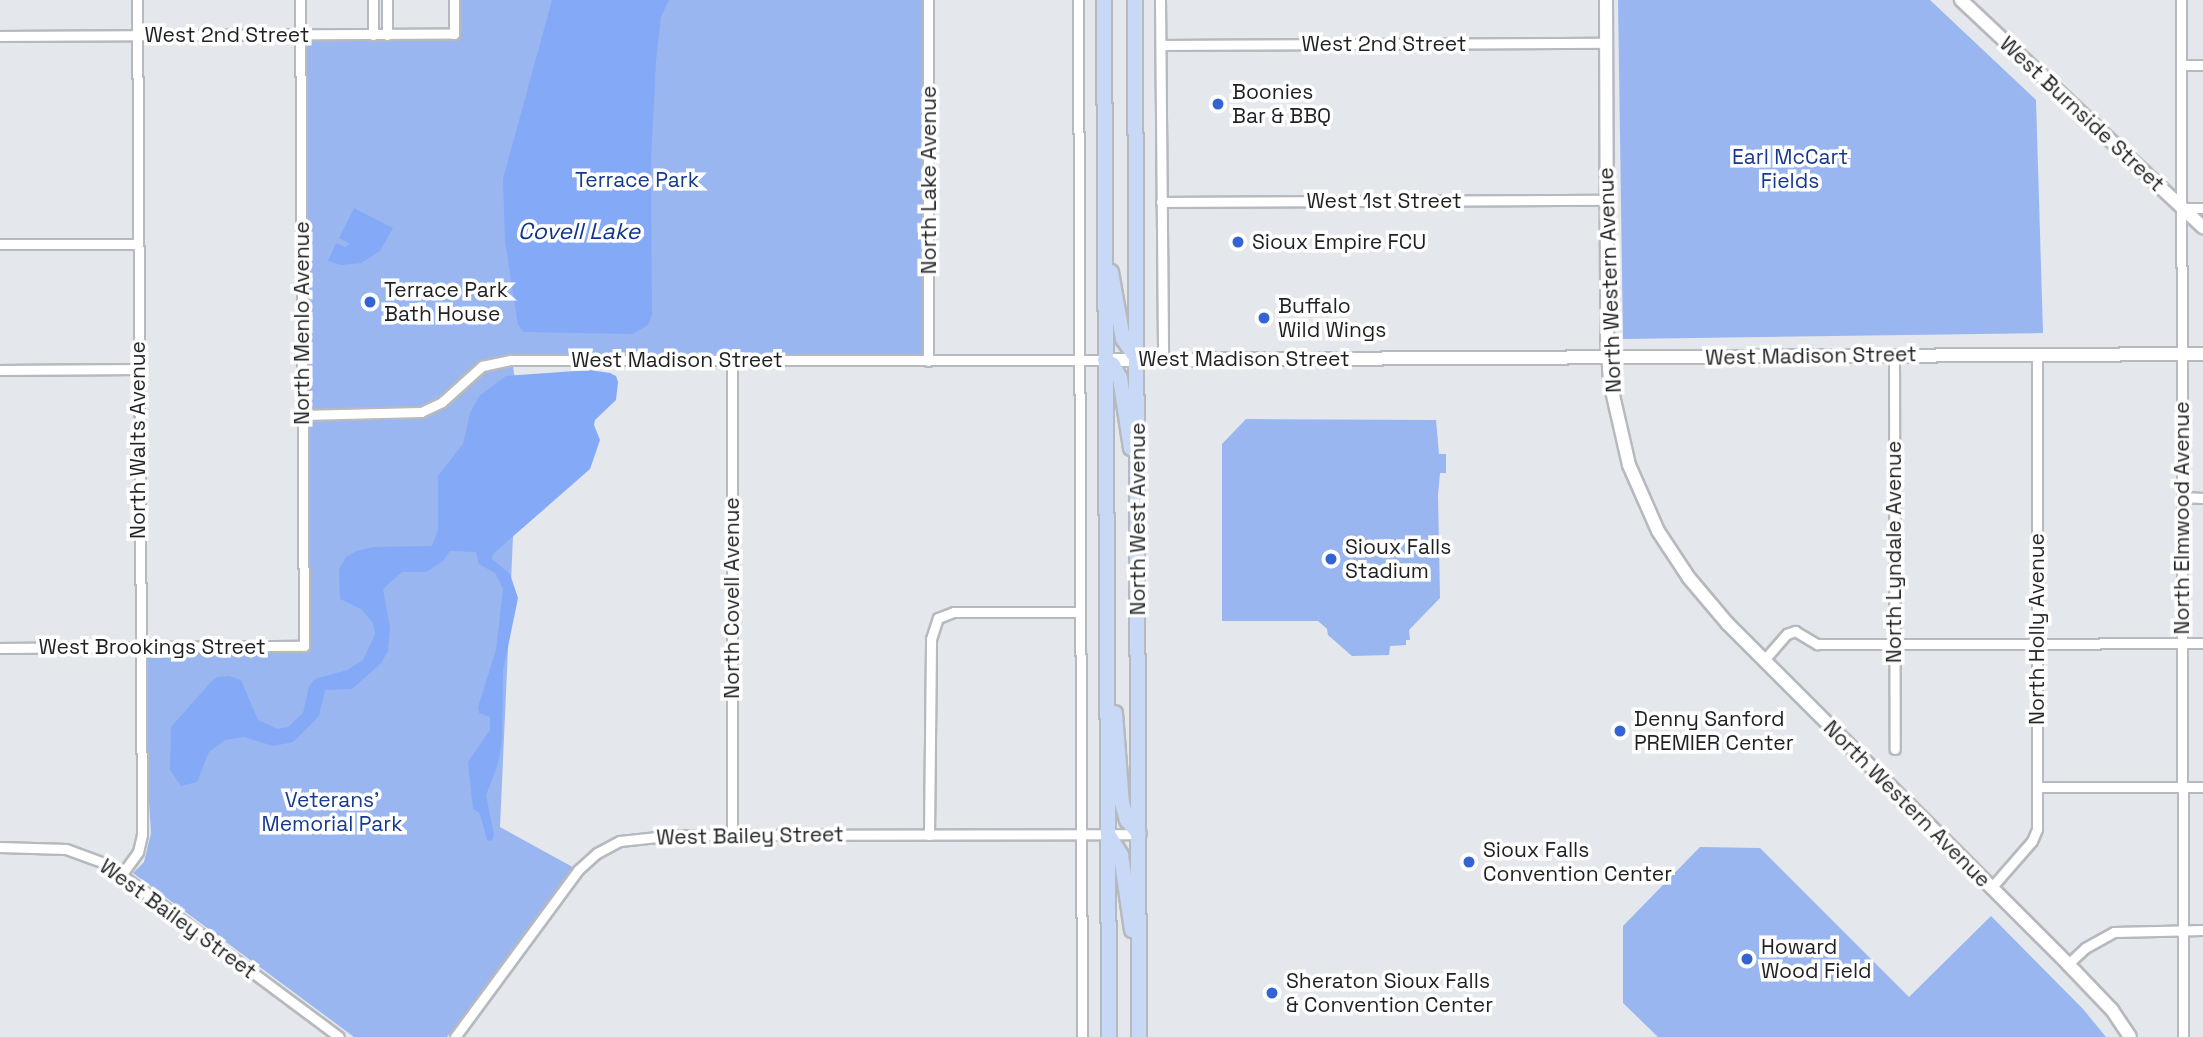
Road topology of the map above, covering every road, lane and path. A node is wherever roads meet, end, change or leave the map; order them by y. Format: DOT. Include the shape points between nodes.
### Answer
graph roads {
  1 [pos="137,0"];
  2 [pos="300,0"];
  3 [pos="373,0"];
  4 [pos="387,0"];
  5 [pos="454,0"];
  6 [pos="928,0"];
  7 [pos="1078,0"];
  8 [pos="1104,0"];
  9 [pos="1135,0"];
  10 [pos="1160,0"];
  11 [pos="1606,0"];
  12 [pos="1961,0"];
  13 [pos="2181,0"];
  14 [pos="300,35"];
  15 [pos="373,35"];
  16 [pos="387,35"];
  17 [pos="0,36"];
  18 [pos="137,36"];
  19 [pos="1606,43"];
  20 [pos="1161,45"];
  21 [pos="2182,65"];
  22 [pos="2203,65"];
  23 [pos="1606,200"];
  24 [pos="1161,202"];
  25 [pos="2181,208"];
  26 [pos="2203,208"];
  27 [pos="2203,227"];
  28 [pos="0,244"];
  29 [pos="136,244"];
  30 [pos="1105,254"];
  31 [pos="2037,354"];
  32 [pos="2182,354"];
  33 [pos="2203,354"];
  34 [pos="1894,355"];
  35 [pos="1608,358"];
  36 [pos="1138,359"];
  37 [pos="1163,359"];
  38 [pos="1079,360"];
  39 [pos="1105,360"];
  40 [pos="732,361"];
  41 [pos="928,361"];
  42 [pos="137,369"];
  43 [pos="0,370"];
  44 [pos="302,415"];
  45 [pos="1138,470"];
  46 [pos="2182,498"];
  47 [pos="2203,498"];
  48 [pos="1080,612"];
  49 [pos="2037,643"];
  50 [pos="2182,643"];
  51 [pos="2203,643"];
  52 [pos="1893,644"];
  53 [pos="304,646"];
  54 [pos="139,647"];
  55 [pos="0,648"];
  56 [pos="1764,660"];
  57 [pos="1107,667"];
  58 [pos="1895,748"];
  59 [pos="2037,787"];
  60 [pos="2183,787"];
  61 [pos="2203,787"];
  62 [pos="1081,834"];
  63 [pos="1108,834"];
  64 [pos="1139,834"];
  65 [pos="732,835"];
  66 [pos="929,835"];
  67 [pos="0,847"];
  68 [pos="122,874"];
  69 [pos="1991,888"];
  70 [pos="2183,930"];
  71 [pos="2203,930"];
  72 [pos="1138,951"];
  73 [pos="2068,964"];
  74 [pos="340,1037"];
  75 [pos="455,1037"];
  76 [pos="1082,1037"];
  77 [pos="1109,1037"];
  78 [pos="1139,1037"];
  79 [pos="2130,1037"];
  80 [pos="2183,1037"];
  1 -- 18 [label="street, North Walts Avenue"];
  2 -- 14 [label="street, North Menlo Avenue"];
  3 -- 15 [label="street"];
  4 -- 16 [label="street"];
  5 -- 16 [label="street, West 2nd Street" via="454,34"];
  6 -- 41 [label="street, North Lake Avenue"];
  7 -- 38 [label="street"];
  8 -- 30 [label="main road, North West Avenue"];
  9 -- 36 [label="main road, North West Avenue"];
  10 -- 20 [label="street"];
  11 -- 19 [label="main road, North Western Avenue"];
  12 -- 25 [label="main road, West Burnside Street"];
  13 -- 21 [label="street, North Elmwood Avenue"];
  14 -- 15 [label="street, West 2nd Street"];
  14 -- 18 [label="street, West 2nd Street"];
  14 -- 44 [label="street, North Menlo Avenue"];
  15 -- 16 [label="street, West 2nd Street"];
  17 -- 18 [label="street, West 2nd Street"];
  18 -- 29 [label="street, North Walts Avenue"];
  19 -- 20 [label="street, West 2nd Street"];
  19 -- 23 [label="main road, North Western Avenue"];
  20 -- 24 [label="street"];
  21 -- 22 [label="street"];
  21 -- 25 [label="street, North Elmwood Avenue"];
  23 -- 24 [label="street, West 1st Street"];
  23 -- 35 [label="main road, North Western Avenue"];
  24 -- 37 [label="street"];
  25 -- 26 [label="street"];
  25 -- 27 [label="main road, West Burnside Street"];
  25 -- 32 [label="street, North Elmwood Avenue"];
  28 -- 29 [label="street"];
  29 -- 42 [label="street, North Walts Avenue"];
  30 -- 36 [label="main road" via="1123,339"];
  30 -- 39 [label="main road, North West Avenue"];
  31 -- 32 [label="main road, West Madison Street"];
  31 -- 34 [label="main road, West Madison Street"];
  31 -- 49 [label="street, North Holly Avenue"];
  32 -- 33 [label="main road, West Madison Street"];
  32 -- 46 [label="street, North Elmwood Avenue"];
  34 -- 35 [label="main road, West Madison Street"];
  34 -- 52 [label="street, North Lyndale Avenue"];
  35 -- 37 [label="main road, West Madison Street"];
  35 -- 56 [label="main road, North Western Avenue" via="1623,444 1658,531 1705,599"];
  36 -- 37 [label="main road, West Madison Street"];
  36 -- 39 [label="main road, West Madison Street"];
  36 -- 45 [label="main road, North West Avenue"];
  38 -- 39 [label="street, West Madison Street"];
  38 -- 41 [label="street, West Madison Street"];
  38 -- 48 [label="street"];
  39 -- 45 [label="main road" via="1120,378"];
  39 -- 57 [label="main road, North West Avenue"];
  40 -- 41 [label="street, West Madison Street"];
  40 -- 44 [label="street, West Madison Street" via="496,361 471,373 442,402 421,412"];
  40 -- 65 [label="street, North Covell Avenue"];
  42 -- 43 [label="street"];
  42 -- 54 [label="street, North Walts Avenue"];
  44 -- 53 [label="street, North Menlo Avenue"];
  45 -- 64 [label="main road, North West Avenue"];
  46 -- 47 [label="street"];
  46 -- 50 [label="street, North Elmwood Avenue"];
  48 -- 62 [label="street"];
  48 -- 66 [label="street" via="954,612 938,618 931,639"];
  49 -- 50 [label="street"];
  49 -- 52 [label="street"];
  49 -- 59 [label="street, North Holly Avenue"];
  50 -- 51 [label="street"];
  50 -- 60 [label="street, North Elmwood Avenue"];
  52 -- 56 [label="street" via="1817,644 1795,631"];
  52 -- 58 [label="street, North Lyndale Avenue"];
  53 -- 54 [label="street, West Brookings Street"];
  54 -- 55 [label="street, West Brookings Street"];
  54 -- 68 [label="street, North Walts Avenue" via="142,834 138,852"];
  56 -- 69 [label="main road, North Western Avenue"];
  57 -- 63 [label="main road, North West Avenue"];
  57 -- 64 [label="main road" via="1122,803 1127,820"];
  59 -- 60 [label="street"];
  59 -- 69 [label="street, North Holly Avenue" via="2037,829 2032,841"];
  60 -- 61 [label="street"];
  60 -- 70 [label="street, North Elmwood Avenue"];
  62 -- 63 [label="street, West Bailey Street"];
  62 -- 66 [label="street, West Bailey Street"];
  62 -- 76 [label="street"];
  63 -- 64 [label="street, West Bailey Street"];
  63 -- 72 [label="main road" via="1121,855"];
  63 -- 77 [label="main road, North West Avenue"];
  64 -- 72 [label="main road, North West Avenue"];
  65 -- 66 [label="street, West Bailey Street"];
  65 -- 75 [label="street, West Bailey Street" via="642,837 609,846 591,857"];
  67 -- 68 [label="street, West Bailey Street" via="75,850"];
  68 -- 74 [label="street, West Bailey Street"];
  69 -- 73 [label="main road, North Western Avenue"];
  70 -- 71 [label="street"];
  70 -- 73 [label="street" via="2109,933"];
  70 -- 80 [label="street, North Elmwood Avenue"];
  72 -- 78 [label="main road, North West Avenue"];
  73 -- 79 [label="main road, North Western Avenue" via="2112,1010"];
}
